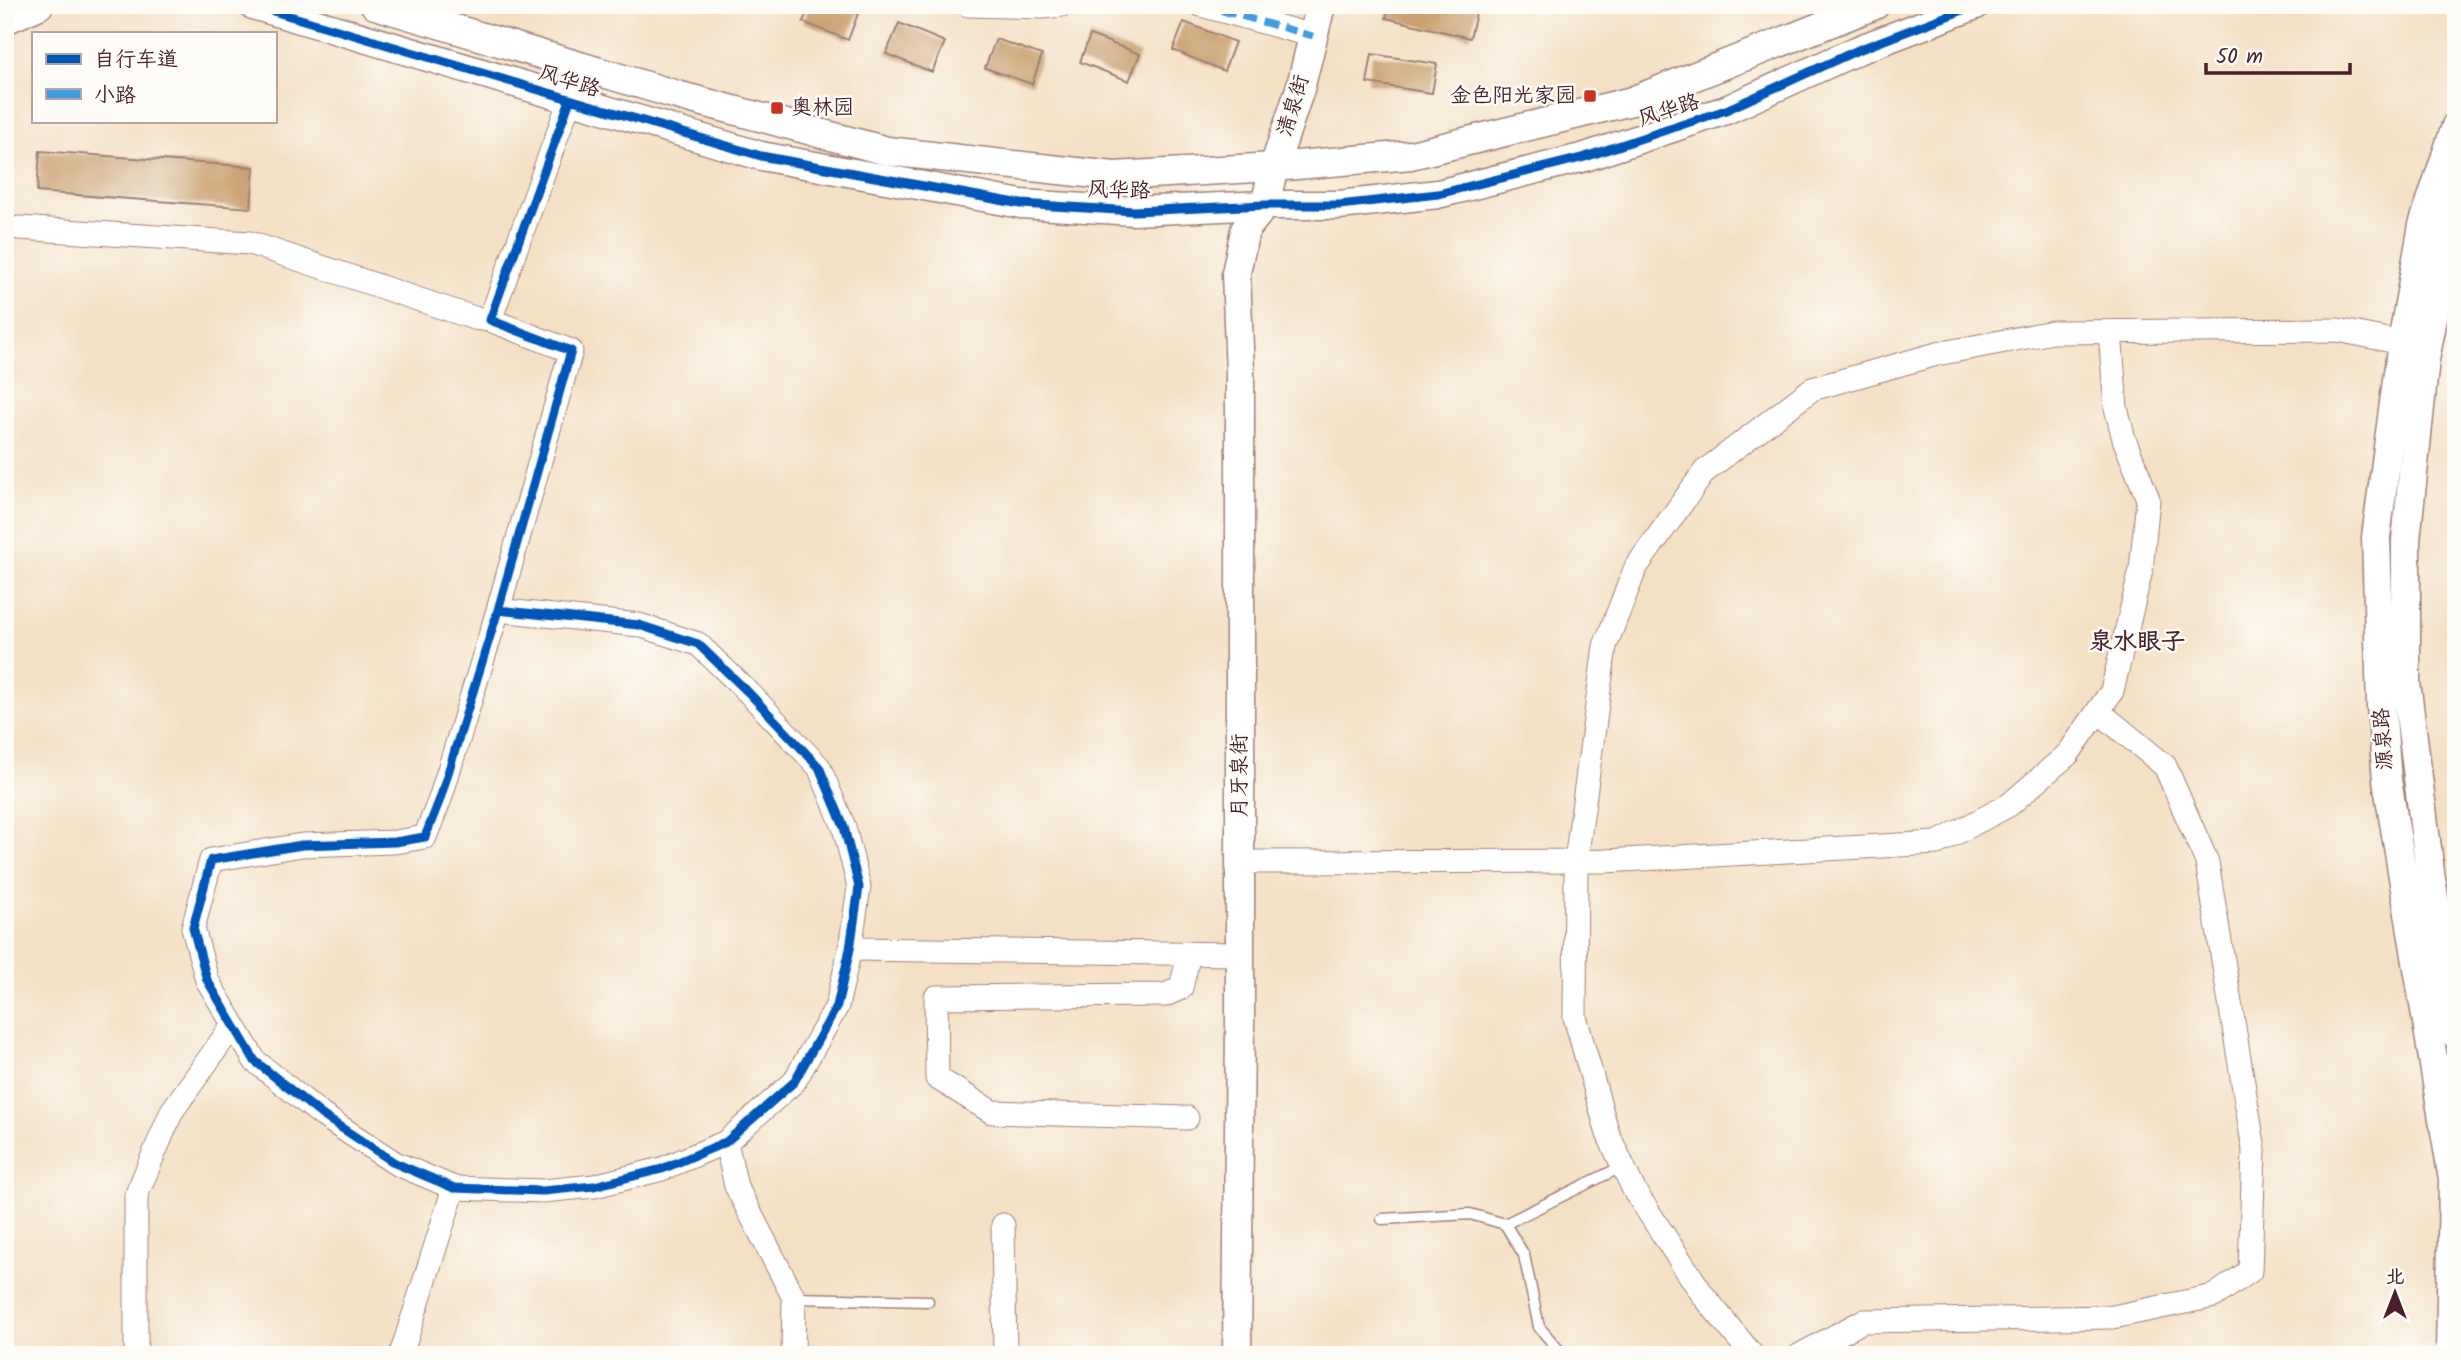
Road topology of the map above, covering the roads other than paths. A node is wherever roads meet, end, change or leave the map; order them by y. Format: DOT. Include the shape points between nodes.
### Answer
graph roads {
  1 [pos="39,5"];
  2 [pos="253,5"];
  3 [pos="375,5"];
  4 [pos="968,5"];
  5 [pos="1062,5"];
  6 [pos="1201,5"];
  7 [pos="1321,5"];
  8 [pos="1875,5"];
  9 [pos="1976,5"];
  10 [pos="5,20"];
  11 [pos="1313,36"];
  12 [pos="570,100"];
  13 [pos="2456,126"];
  14 [pos="1023,166"];
  15 [pos="1274,167"];
  16 [pos="1020,204"];
  17 [pos="1265,205"];
  18 [pos="2456,209"];
  19 [pos="19,228"];
  20 [pos="490,320"];
  21 [pos="2110,332"];
  22 [pos="2402,343"];
  23 [pos="498,610"];
  24 [pos="2098,711"];
  25 [pos="1577,861"];
  26 [pos="1240,862"];
  27 [pos="850,949"];
  28 [pos="1189,954"];
  29 [pos="1240,954"];
  30 [pos="233,1025"];
  31 [pos="2456,1035"];
  32 [pos="1186,1118"];
  33 [pos="726,1142"];
  34 [pos="1623,1166"];
  35 [pos="454,1188"];
  36 [pos="1382,1219"];
  37 [pos="1505,1224"];
  38 [pos="1003,1225"];
  39 [pos="794,1298"];
  40 [pos="928,1301"];
  41 [pos="136,1355"];
  42 [pos="401,1355"];
  43 [pos="793,1355"];
  44 [pos="1005,1355"];
  45 [pos="1237,1355"];
  46 [pos="1563,1355"];
  47 [pos="1752,1355"];
  48 [pos="1800,1355"];
  49 [pos="2450,1355"];
  1 -- 10 [label="street"];
  2 -- 12 [label="street, 风华路"];
  3 -- 14 [label="street" via="887,152"];
  4 -- 5 [label="street"];
  6 -- 11 [label="street"];
  7 -- 11 [label="street, 清泉街"];
  8 -- 15 [label="street" via="1632,100 1411,155"];
  9 -- 17 [label="street, 风华路" via="1726,110 1585,157 1438,194 1339,205"];
  11 -- 15 [label="street, 清泉街"];
  12 -- 16 [label="street, 风华路" via="761,156"];
  12 -- 20 [label="street"];
  13 -- 22 [label="street, 源泉路" via="2423,225"];
  14 -- 15 [label="street" via="1114,176"];
  14 -- 16 [label="street" via="1032,186"];
  15 -- 17 [label="street, 清泉街"];
  16 -- 17 [label="street, 风华路" via="1134,211"];
  17 -- 26 [label="street, 月牙泉街" via="1245,230 1237,274"];
  18 -- 31 [label="street, 源泉路" via="2425,360 2416,443 2406,540 2406,682"];
  19 -- 20 [label="street" via="250,243"];
  20 -- 23 [label="street" via="571,351"];
  21 -- 22 [label="street" via="2338,330"];
  21 -- 24 [label="street" via="2116,408 2148,499 2141,570 2112,691"];
  21 -- 25 [label="street" via="2040,334 1937,354 1812,389 1706,471 1636,567 1605,646"];
  22 -- 49 [label="street, 源泉路" via="2376,537 2381,706 2386,780 2453,1180"];
  23 -- 27 [label="street" via="639,625 698,644 749,693 819,768 844,827 859,887"];
  23 -- 30 [label="street" via="425,837 302,845 212,860 193,928 207,980"];
  24 -- 25 [label="street" via="2068,754 2010,805 1937,843"];
  24 -- 48 [label="street" via="2165,766 2207,862 2254,1150 2250,1271 2214,1296 2113,1317 1863,1321"];
  25 -- 26 [label="street"];
  25 -- 34 [label="street" via="1575,1017 1608,1134"];
  26 -- 29 [label="street, 月牙泉街"];
  27 -- 28 [label="street"];
  27 -- 33 [label="street" via="836,1006 794,1082"];
  28 -- 29 [label="street"];
  28 -- 32 [label="street" via="1181,988 1165,995 936,997 937,1078 992,1112"];
  29 -- 45 [label="street, 月牙泉街"];
  30 -- 35 [label="street" via="255,1062 322,1115 395,1163"];
  30 -- 41 [label="street" via="172,1111 136,1196"];
  33 -- 35 [label="street" via="662,1169 594,1186 543,1191"];
  33 -- 39 [label="street" via="736,1186"];
  34 -- 37 [label="lane"];
  34 -- 47 [label="street" via="1634,1191 1703,1295"];
  35 -- 42 [label="street"];
  36 -- 37 [label="lane" via="1470,1214"];
  37 -- 46 [label="lane" via="1524,1255 1539,1327"];
  38 -- 44 [label="street"];
  39 -- 40 [label="lane"];
  39 -- 43 [label="street"];
}
